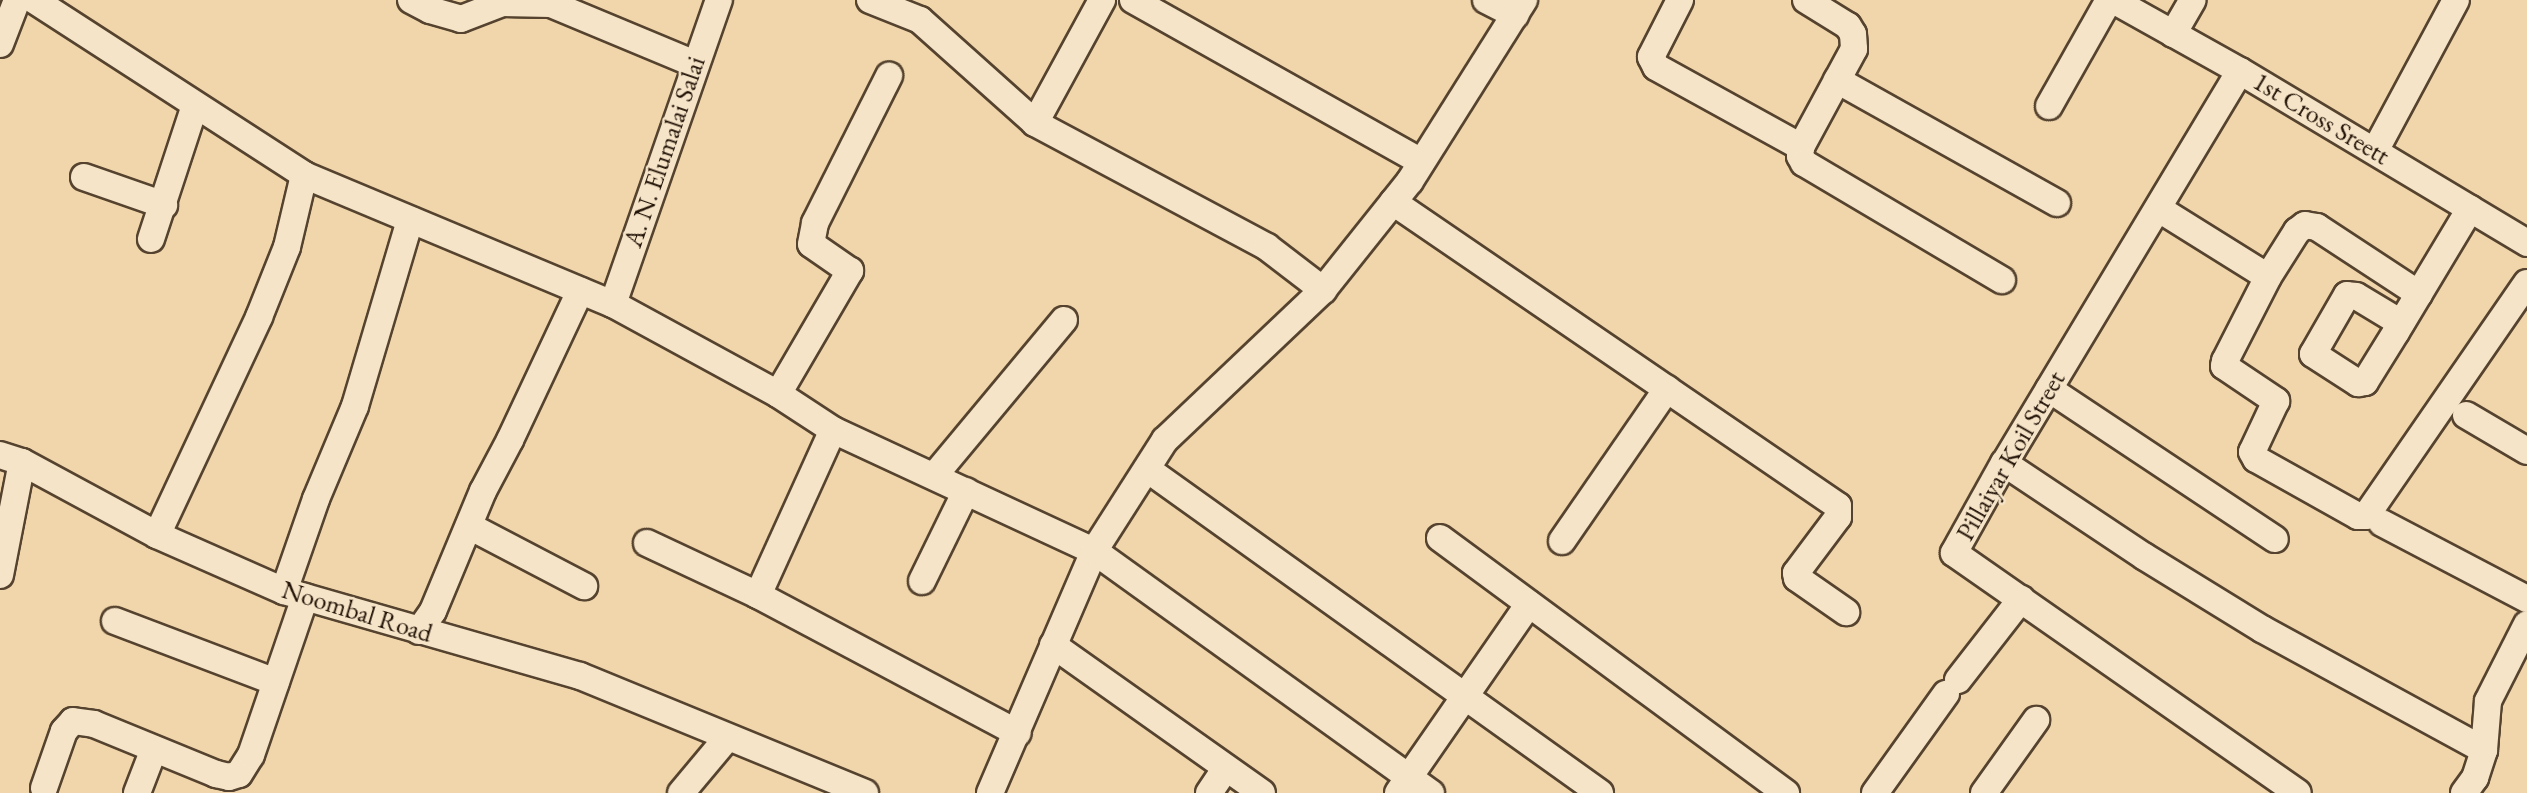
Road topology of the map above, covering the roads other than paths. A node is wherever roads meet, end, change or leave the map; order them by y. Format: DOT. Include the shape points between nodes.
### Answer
graph roads {
  1 [pos="17,0"];
  2 [pos="34,0"];
  3 [pos="411,0"];
  4 [pos="719,0"];
  5 [pos="870,0"];
  6 [pos="1102,0"];
  7 [pos="1133,0"];
  8 [pos="1486,0"];
  9 [pos="1680,0"];
  10 [pos="1806,0"];
  11 [pos="2111,0"];
  12 [pos="2193,0"];
  13 [pos="2456,0"];
  14 [pos="1519,7"];
  15 [pos="2174,34"];
  16 [pos="0,44"];
  17 [pos="695,64"];
  18 [pos="2240,71"];
  19 [pos="889,76"];
  20 [pos="1837,80"];
  21 [pos="195,105"];
  22 [pos="2049,106"];
  23 [pos="1035,123"];
  24 [pos="1801,147"];
  25 [pos="2375,151"];
  26 [pos="1422,162"];
  27 [pos="304,175"];
  28 [pos="84,177"];
  29 [pos="1393,202"];
  30 [pos="2057,203"];
  31 [pos="164,205"];
  32 [pos="2159,209"];
  33 [pos="2470,209"];
  34 [pos="410,220"];
  35 [pos="150,239"];
  36 [pos="2527,243"];
  37 [pos="2268,277"];
  38 [pos="2002,280"];
  39 [pos="2527,283"];
  40 [pos="1323,290"];
  41 [pos="580,291"];
  42 [pos="2419,294"];
  43 [pos="613,304"];
  44 [pos="1064,320"];
  45 [pos="2401,323"];
  46 [pos="1667,389"];
  47 [pos="2049,389"];
  48 [pos="778,394"];
  49 [pos="2466,415"];
  50 [pos="833,430"];
  51 [pos="2527,451"];
  52 [pos="11,459"];
  53 [pos="2004,463"];
  54 [pos="1147,469"];
  55 [pos="934,476"];
  56 [pos="966,491"];
  57 [pos="2382,523"];
  58 [pos="469,526"];
  59 [pos="157,535"];
  60 [pos="1440,538"];
  61 [pos="2275,539"];
  62 [pos="1562,541"];
  63 [pos="647,543"];
  64 [pos="1094,551"];
  65 [pos="0,575"];
  66 [pos="922,580"];
  67 [pos="584,586"];
  68 [pos="295,594"];
  69 [pos="758,595"];
  70 [pos="2021,599"];
  71 [pos="2527,599"];
  72 [pos="1529,604"];
  73 [pos="1846,612"];
  74 [pos="115,621"];
  75 [pos="2527,624"];
  76 [pos="419,631"];
  77 [pos="1053,645"];
  78 [pos="276,682"];
  79 [pos="1465,696"];
  80 [pos="2036,720"];
  81 [pos="1017,733"];
  82 [pos="727,738"];
  83 [pos="154,749"];
  84 [pos="2484,750"];
  85 [pos="1226,768"];
  86 [pos="1403,785"];
  87 [pos="44,788"];
  88 [pos="854,791"];
  89 [pos="137,793"];
  90 [pos="681,793"];
  91 [pos="990,793"];
  92 [pos="1209,793"];
  93 [pos="1262,793"];
  94 [pos="1431,793"];
  95 [pos="1600,793"];
  96 [pos="1786,793"];
  97 [pos="1875,793"];
  98 [pos="1984,793"];
  99 [pos="2298,793"];
  100 [pos="2465,793"];
  1 -- 16 [label="street"];
  2 -- 21 [label="street"];
  3 -- 17 [label="street" via="461,19 502,3 551,4"];
  4 -- 17 [label="street, A. N. Elumalai Salai"];
  5 -- 23 [label="street" via="920,20"];
  6 -- 23 [label="street"];
  7 -- 26 [label="street"];
  8 -- 14 [label="street"];
  9 -- 24 [label="street" via="1651,57 1657,67"];
  10 -- 20 [label="street" via="1848,26 1853,34 1854,49"];
  11 -- 15 [label="street, 1st Cross Sreett"];
  11 -- 22 [label="street"];
  12 -- 15 [label="street"];
  13 -- 25 [label="street"];
  14 -- 26 [label="street"];
  15 -- 18 [label="street, 1st Cross Sreett"];
  17 -- 43 [label="street, A. N. Elumalai Salai"];
  18 -- 25 [label="street, 1st Cross Sreett"];
  18 -- 32 [label="street, Pillaiyar Koil Street"];
  19 -- 48 [label="street" via="815,223 810,244 850,271"];
  20 -- 24 [label="street"];
  20 -- 30 [label="street"];
  21 -- 27 [label="street"];
  21 -- 31 [label="street"];
  23 -- 40 [label="street" via="1267,247"];
  24 -- 38 [label="street" via="1804,163"];
  25 -- 33 [label="street, 1st Cross Sreett"];
  26 -- 29 [label="street"];
  27 -- 34 [label="street"];
  27 -- 59 [label="street" via="287,247 264,305"];
  28 -- 31 [label="street"];
  29 -- 40 [label="street"];
  29 -- 46 [label="street"];
  31 -- 35 [label="street"];
  32 -- 37 [label="street"];
  32 -- 47 [label="street, Pillaiyar Koil Street"];
  33 -- 36 [label="street, 1st Cross Sreett"];
  33 -- 42 [label="street"];
  34 -- 41 [label="street"];
  34 -- 68 [label="street" via="355,405 316,499"];
  37 -- 39 [label="street" via="2224,366 2276,401 2252,452 2256,459 2358,516 2366,516"];
  37 -- 42 [label="street" via="2297,230 2305,225 2317,227"];
  40 -- 54 [label="street" via="1165,440"];
  41 -- 43 [label="street"];
  41 -- 58 [label="street"];
  42 -- 45 [label="street"];
  43 -- 48 [label="street"];
  44 -- 55 [label="street"];
  46 -- 62 [label="street"];
  46 -- 73 [label="street" via="1838,506 1838,517 1796,573"];
  47 -- 53 [label="street, Pillaiyar Koil Street"];
  47 -- 61 [label="street"];
  48 -- 50 [label="street"];
  49 -- 51 [label="street"];
  50 -- 55 [label="street"];
  50 -- 69 [label="street"];
  52 -- 59 [label="street, Noombal Road"];
  52 -- 65 [label="street"];
  53 -- 70 [label="street, Pillaiyar Koil Street" via="1954,553"];
  53 -- 84 [label="street" via="2262,629"];
  54 -- 64 [label="street"];
  54 -- 79 [label="street"];
  55 -- 56 [label="street"];
  56 -- 64 [label="street"];
  56 -- 66 [label="street"];
  57 -- 71 [label="street"];
  58 -- 67 [label="street"];
  58 -- 76 [label="street" via="433,611"];
  59 -- 68 [label="street, Noombal Road"];
  60 -- 72 [label="street"];
  63 -- 69 [label="street"];
  64 -- 77 [label="street"];
  64 -- 86 [label="street"];
  68 -- 76 [label="street, Noombal Road"];
  68 -- 78 [label="street"];
  69 -- 81 [label="street"];
  70 -- 97 [label="street"];
  70 -- 99 [label="street, Pillaiyar Koil Street"];
  72 -- 79 [label="street"];
  72 -- 96 [label="street"];
  74 -- 78 [label="street"];
  75 -- 84 [label="street" via="2488,701"];
  76 -- 82 [label="street, Noombal Road" via="580,676"];
  77 -- 81 [label="street"];
  77 -- 85 [label="street"];
  78 -- 83 [label="street" via="251,755 239,774 216,774"];
  79 -- 86 [label="street"];
  79 -- 95 [label="street"];
  80 -- 98 [label="street"];
  81 -- 91 [label="street"];
  82 -- 88 [label="street, Noombal Road"];
  82 -- 90 [label="street"];
  83 -- 87 [label="street" via="94,724 73,721 64,731"];
  83 -- 89 [label="street"];
  84 -- 100 [label="street"];
  85 -- 92 [label="street"];
  85 -- 93 [label="street"];
  86 -- 94 [label="street"];
}
